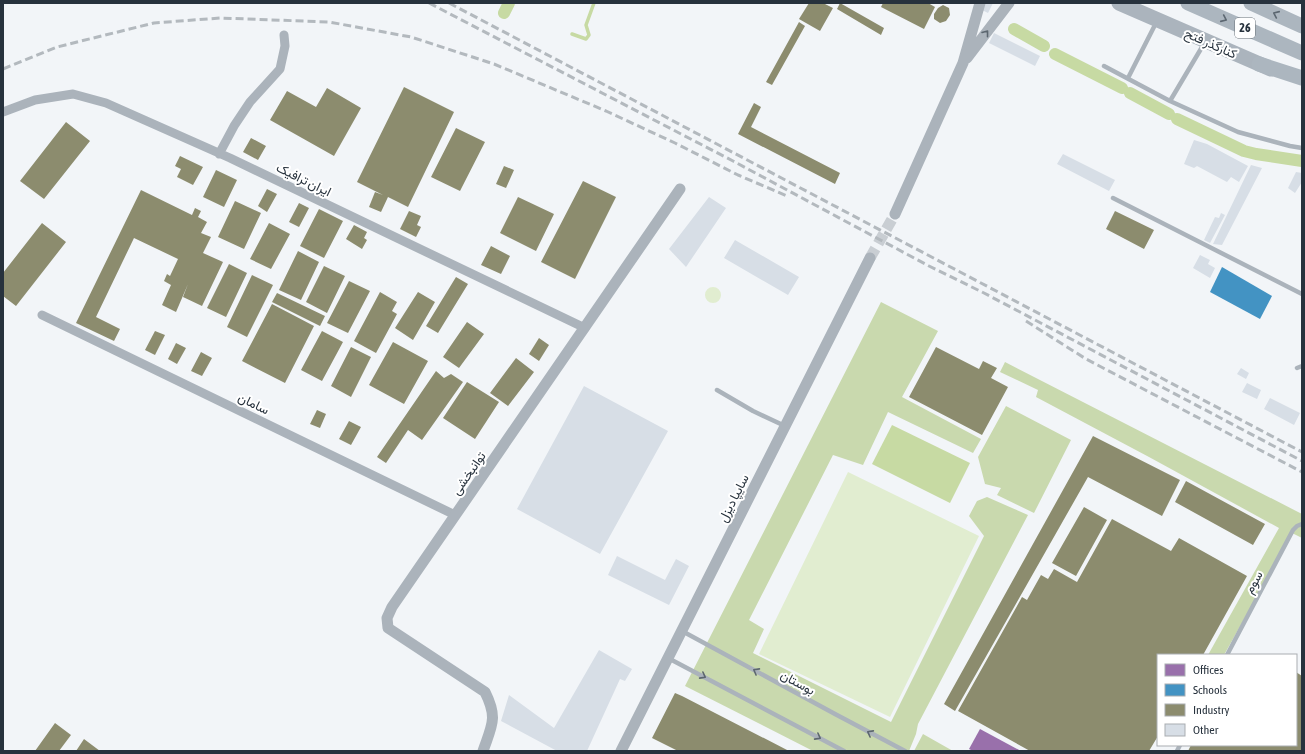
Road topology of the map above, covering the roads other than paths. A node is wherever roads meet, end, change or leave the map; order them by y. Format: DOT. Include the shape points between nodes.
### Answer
graph roads {
  1 [pos="980,3"];
  2 [pos="1009,3"];
  3 [pos="1119,3"];
  4 [pos="1188,3"];
  5 [pos="1251,3"];
  6 [pos="1158,20"];
  7 [pos="1302,26"];
  8 [pos="284,35"];
  9 [pos="1206,41"];
  10 [pos="1302,53"];
  11 [pos="963,63"];
  12 [pos="1259,64"];
  13 [pos="1104,66"];
  14 [pos="1128,78"];
  15 [pos="1302,78"];
  16 [pos="1302,84"];
  17 [pos="1170,101"];
  18 [pos="3,112"];
  19 [pos="1302,148"];
  20 [pos="219,154"];
  21 [pos="680,189"];
  22 [pos="1113,198"];
  23 [pos="895,214"];
  24 [pos="870,258"];
  25 [pos="1302,294"];
  26 [pos="42,315"];
  27 [pos="585,328"];
  28 [pos="717,390"];
  29 [pos="785,426"];
  30 [pos="456,515"];
  31 [pos="1302,524"];
  32 [pos="682,631"];
  33 [pos="1228,654"];
  34 [pos="668,658"];
  35 [pos="483,751"];
  36 [pos="621,751"];
  37 [pos="844,751"];
  38 [pos="905,751"];
  1 -- 11 [label="street"];
  11 -- 2 [label="street, one-way"];
  3 -- 6 [label="main road, کنارگذر فتح"];
  4 -- 10 [label="highway, 26, one-way"];
  7 -- 5 [label="highway, 26, one-way"];
  6 -- 9 [label="main road, کنارگذر فتح"];
  6 -- 14 [label="lane"];
  8 -- 20 [label="street" via="285,46 280,69 250,102"];
  9 -- 12 [label="main road, کنارگذر فتح"];
  9 -- 17 [label="lane"];
  11 -- 23 [label="street"];
  12 -- 15 [label="highway"];
  12 -- 16 [label="main road, کنارگذر فتح"];
  13 -- 14 [label="lane"];
  14 -- 17 [label="lane"];
  17 -- 19 [label="lane" via="1238,132"];
  18 -- 20 [label="street, ایران ترافیک" via="35,100 73,94 106,102"];
  20 -- 27 [label="street, ایران ترافیک"];
  21 -- 27 [label="street, توانبخشی"];
  22 -- 25 [label="lane"];
  24 -- 29 [label="street, سایپا دیزل"];
  26 -- 30 [label="street, سامان"];
  27 -- 30 [label="street, توانبخشی"];
  28 -- 29 [label="lane"];
  29 -- 32 [label="street, سایپا دیزل"];
  30 -- 35 [label="street, توانبخشی" via="392,607 387,618 388,628 485,692 491,705 493,721"];
  31 -- 33 [label="lane, سوم" via="1293,530"];
  32 -- 34 [label="street, سایپا دیزل"];
  38 -- 32 [label="lane, بوستان, one-way"];
  34 -- 36 [label="street, سایپا دیزل"];
  34 -- 37 [label="lane, one-way"];
}
